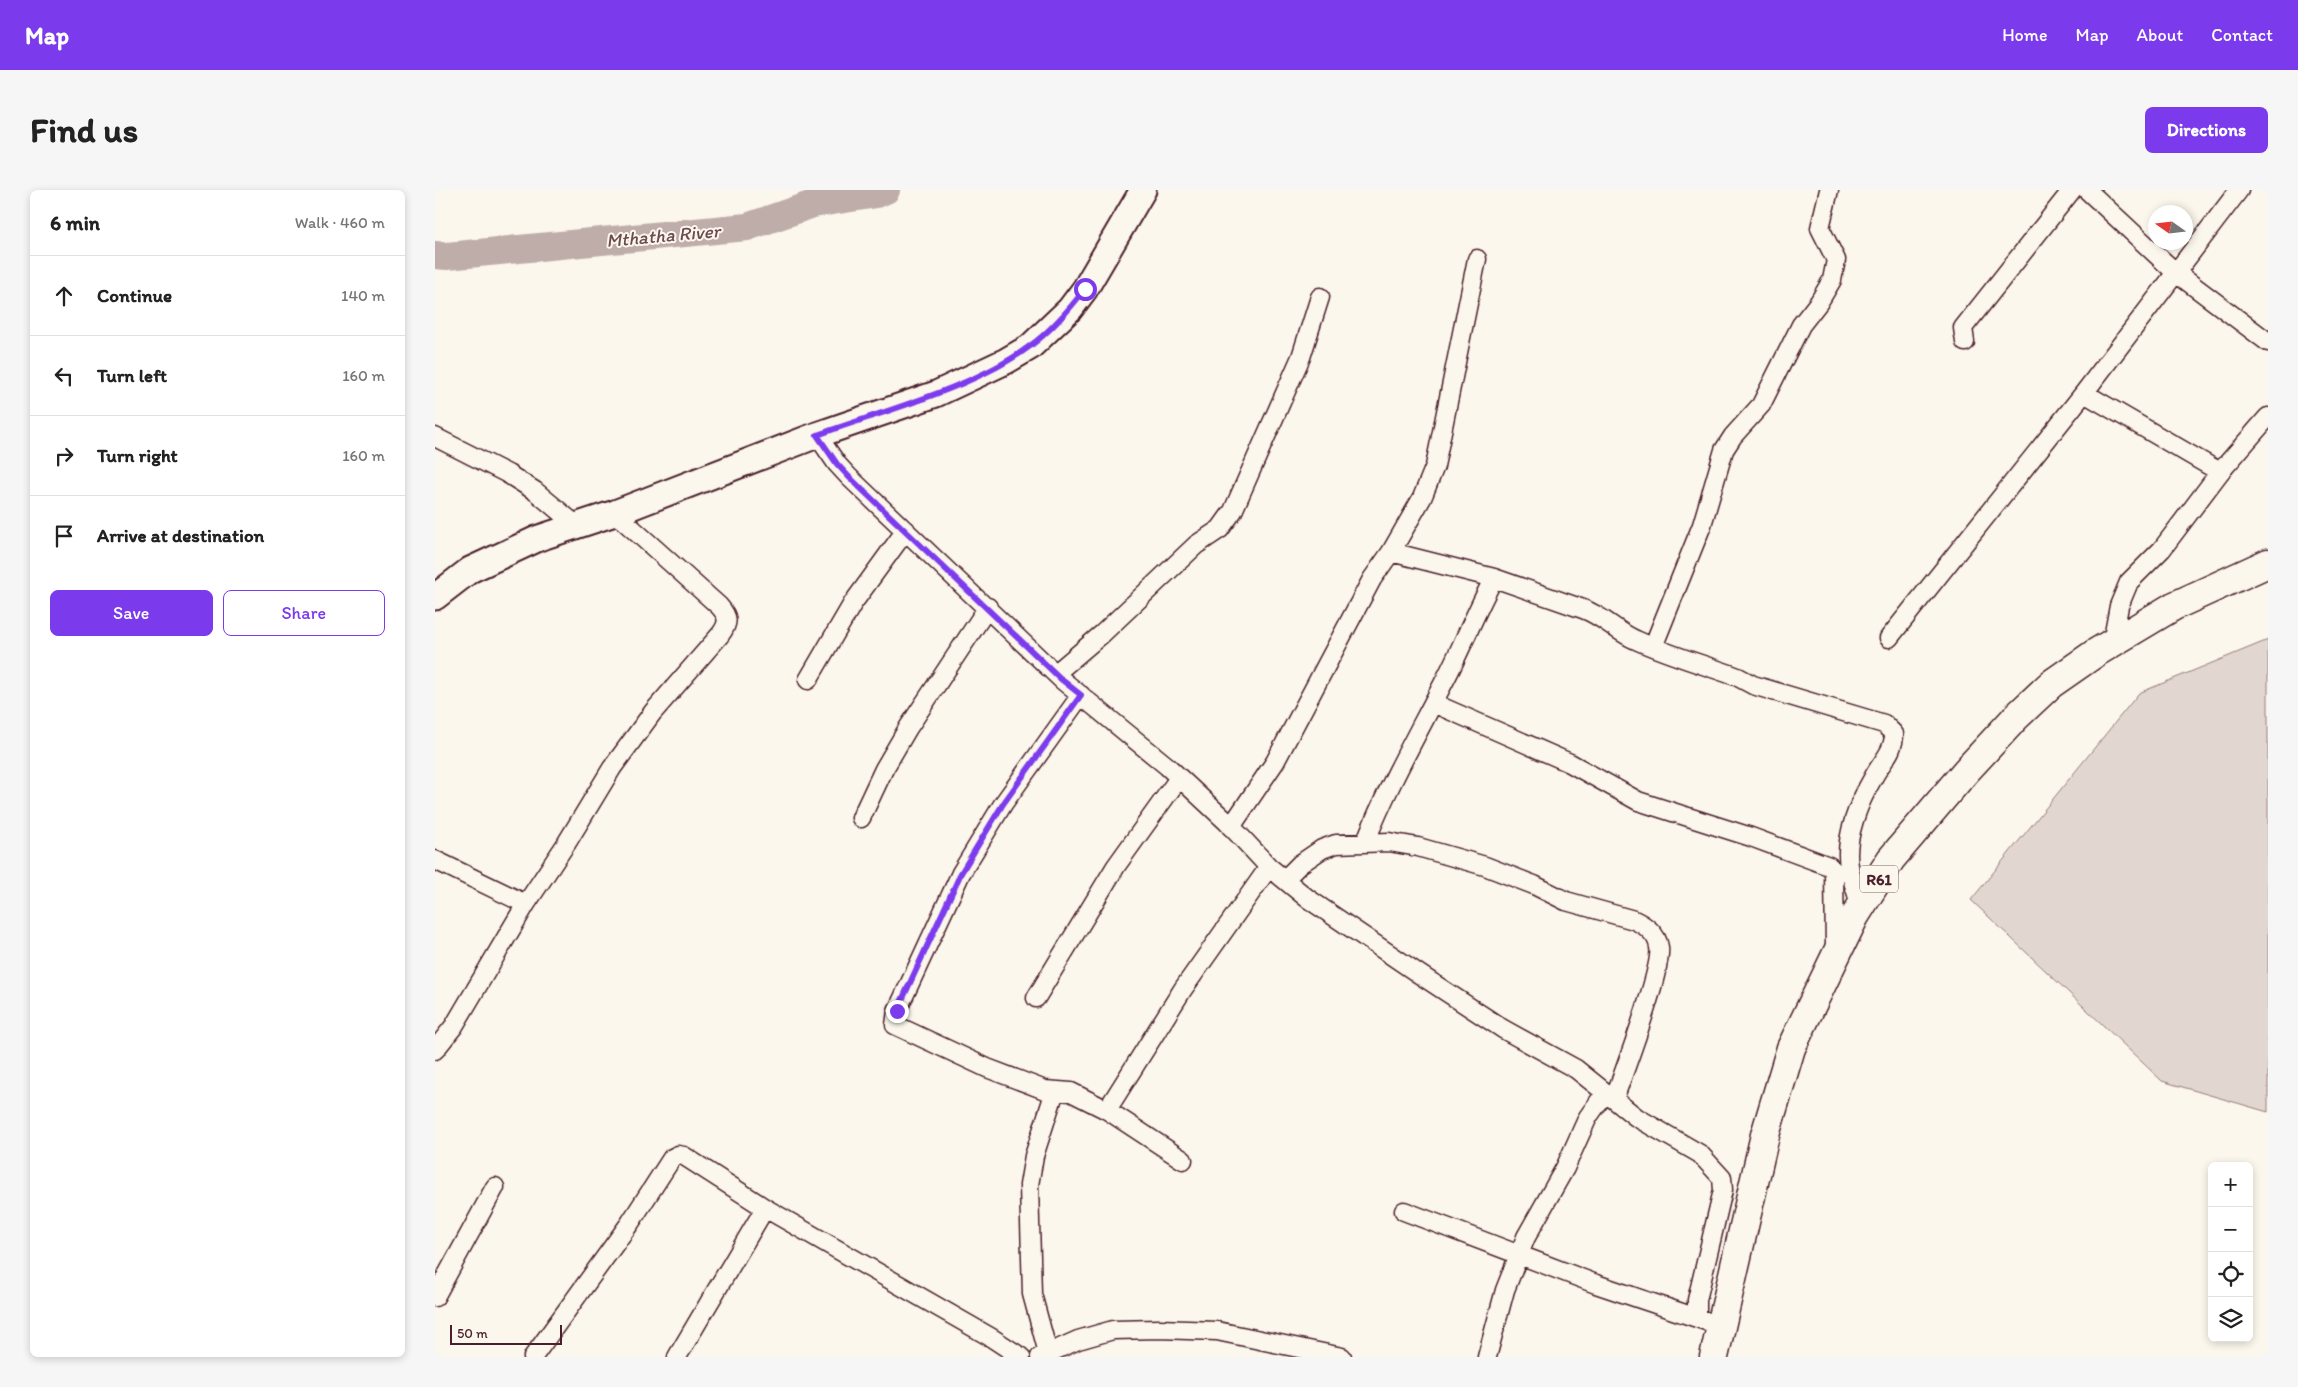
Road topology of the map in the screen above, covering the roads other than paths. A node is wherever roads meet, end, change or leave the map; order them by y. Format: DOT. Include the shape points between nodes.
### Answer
graph roads {
  1 [pos="1143,190"];
  2 [pos="1829,190"];
  3 [pos="2072,190"];
  4 [pos="2087,190"];
  5 [pos="2239,190"];
  6 [pos="1477,258"];
  7 [pos="2175,272"];
  8 [pos="1319,297"];
  9 [pos="1965,342"];
  10 [pos="2268,342"];
  11 [pos="2084,392"];
  12 [pos="2268,417"];
  13 [pos="817,435"];
  14 [pos="435,437"];
  15 [pos="2220,472"];
  16 [pos="615,513"];
  17 [pos="577,526"];
  18 [pos="906,530"];
  19 [pos="1391,552"];
  20 [pos="2268,563"];
  21 [pos="1494,578"];
  22 [pos="435,597"];
  23 [pos="988,607"];
  24 [pos="1889,638"];
  25 [pos="2112,644"];
  26 [pos="1653,647"];
  27 [pos="1056,673"];
  28 [pos="808,680"];
  29 [pos="1081,695"];
  30 [pos="1433,703"];
  31 [pos="1179,778"];
  32 [pos="861,818"];
  33 [pos="1231,827"];
  34 [pos="1365,843"];
  35 [pos="435,860"];
  36 [pos="1269,867"];
  37 [pos="1285,879"];
  38 [pos="526,904"];
  39 [pos="1861,908"];
  40 [pos="1835,955"];
  41 [pos="1036,998"];
  42 [pos="440,1031"];
  43 [pos="435,1050"];
  44 [pos="1055,1091"];
  45 [pos="1609,1096"];
  46 [pos="1107,1110"];
  47 [pos="1183,1160"];
  48 [pos="495,1187"];
  49 [pos="765,1208"];
  50 [pos="1403,1211"];
  51 [pos="1520,1253"];
  52 [pos="435,1298"];
  53 [pos="1709,1322"];
  54 [pos="1044,1355"];
  55 [pos="533,1357"];
  56 [pos="677,1357"];
  57 [pos="1021,1357"];
  58 [pos="1342,1357"];
  59 [pos="1487,1357"];
  60 [pos="1703,1357"];
  61 [pos="1714,1357"];
  1 -- 13 [label="street" via="1085,289 1070,309 1030,347 936,394"];
  2 -- 26 [label="street" via="1819,228 1836,260 1832,280 1801,325 1761,405 1723,450 1702,525"];
  3 -- 9 [label="street" via="1963,328"];
  4 -- 7 [label="street"];
  5 -- 7 [label="street"];
  6 -- 19 [label="street" via="1435,466 1422,498"];
  7 -- 10 [label="street"];
  7 -- 11 [label="street"];
  8 -- 27 [label="street" via="1301,357 1225,523 1196,545"];
  11 -- 15 [label="street"];
  11 -- 24 [label="street"];
  12 -- 15 [label="street"];
  13 -- 16 [label="street"];
  13 -- 18 [label="street" via="837,464"];
  14 -- 17 [label="street" via="508,474 535,491"];
  15 -- 25 [label="street" via="2162,549 2129,582 2119,606"];
  16 -- 17 [label="street"];
  16 -- 38 [label="street" via="719,606 727,622 720,635 632,739"];
  17 -- 22 [label="street" via="539,538 470,570"];
  18 -- 23 [label="street"];
  18 -- 28 [label="street" via="853,603"];
  19 -- 21 [label="street"];
  19 -- 33 [label="street" via="1367,587 1275,762"];
  20 -- 25 [label="main road, R61" via="2174,606"];
  21 -- 26 [label="street" via="1597,614 1627,636"];
  21 -- 30 [label="street"];
  23 -- 27 [label="street"];
  23 -- 32 [label="street" via="907,728"];
  25 -- 39 [label="main road, R61" via="2051,684 2016,716 1891,859"];
  26 -- 39 [label="street" via="1739,676 1753,685 1883,724 1895,734 1894,744 1861,802 1848,848 1849,866"];
  27 -- 29 [label="street"];
  29 -- 31 [label="street"];
  29 -- 44 [label="street" via="1003,804 961,873 895,1019 895,1025 900,1029 971,1061"];
  30 -- 34 [label="street" via="1394,776"];
  30 -- 40 [label="street" via="1569,763 1646,804 1829,866 1834,871"];
  31 -- 33 [label="street"];
  31 -- 41 [label="street" via="1121,858"];
  33 -- 36 [label="street"];
  34 -- 37 [label="street" via="1335,844 1321,849"];
  34 -- 45 [label="street" via="1405,844 1485,866 1566,901 1634,920 1649,930 1659,945 1660,953 1633,1045"];
  35 -- 38 [label="street"];
  36 -- 37 [label="street"];
  36 -- 46 [label="street" via="1183,988"];
  37 -- 45 [label="street" via="1307,898 1419,974 1503,1029 1576,1069"];
  38 -- 42 [label="street" via="463,1012"];
  39 -- 40 [label="main road, R61"];
  40 -- 53 [label="main road, R61" via="1791,1048"];
  42 -- 43 [label="street"];
  44 -- 46 [label="street" via="1071,1092"];
  44 -- 54 [label="street" via="1037,1143 1029,1185 1032,1294"];
  45 -- 51 [label="street" via="1588,1117"];
  45 -- 53 [label="street" via="1636,1117 1700,1154 1722,1178 1722,1201 1697,1300"];
  46 -- 47 [label="street"];
  48 -- 52 [label="street"];
  49 -- 55 [label="street" via="684,1156 672,1158"];
  49 -- 56 [label="street"];
  49 -- 57 [label="street"];
  50 -- 51 [label="street"];
  51 -- 53 [label="street"];
  51 -- 59 [label="street" via="1505,1290"];
  53 -- 60 [label="street"];
  53 -- 61 [label="main road, R61"];
  54 -- 58 [label="street" via="1078,1340 1113,1330 1159,1329 1217,1331"];
}
